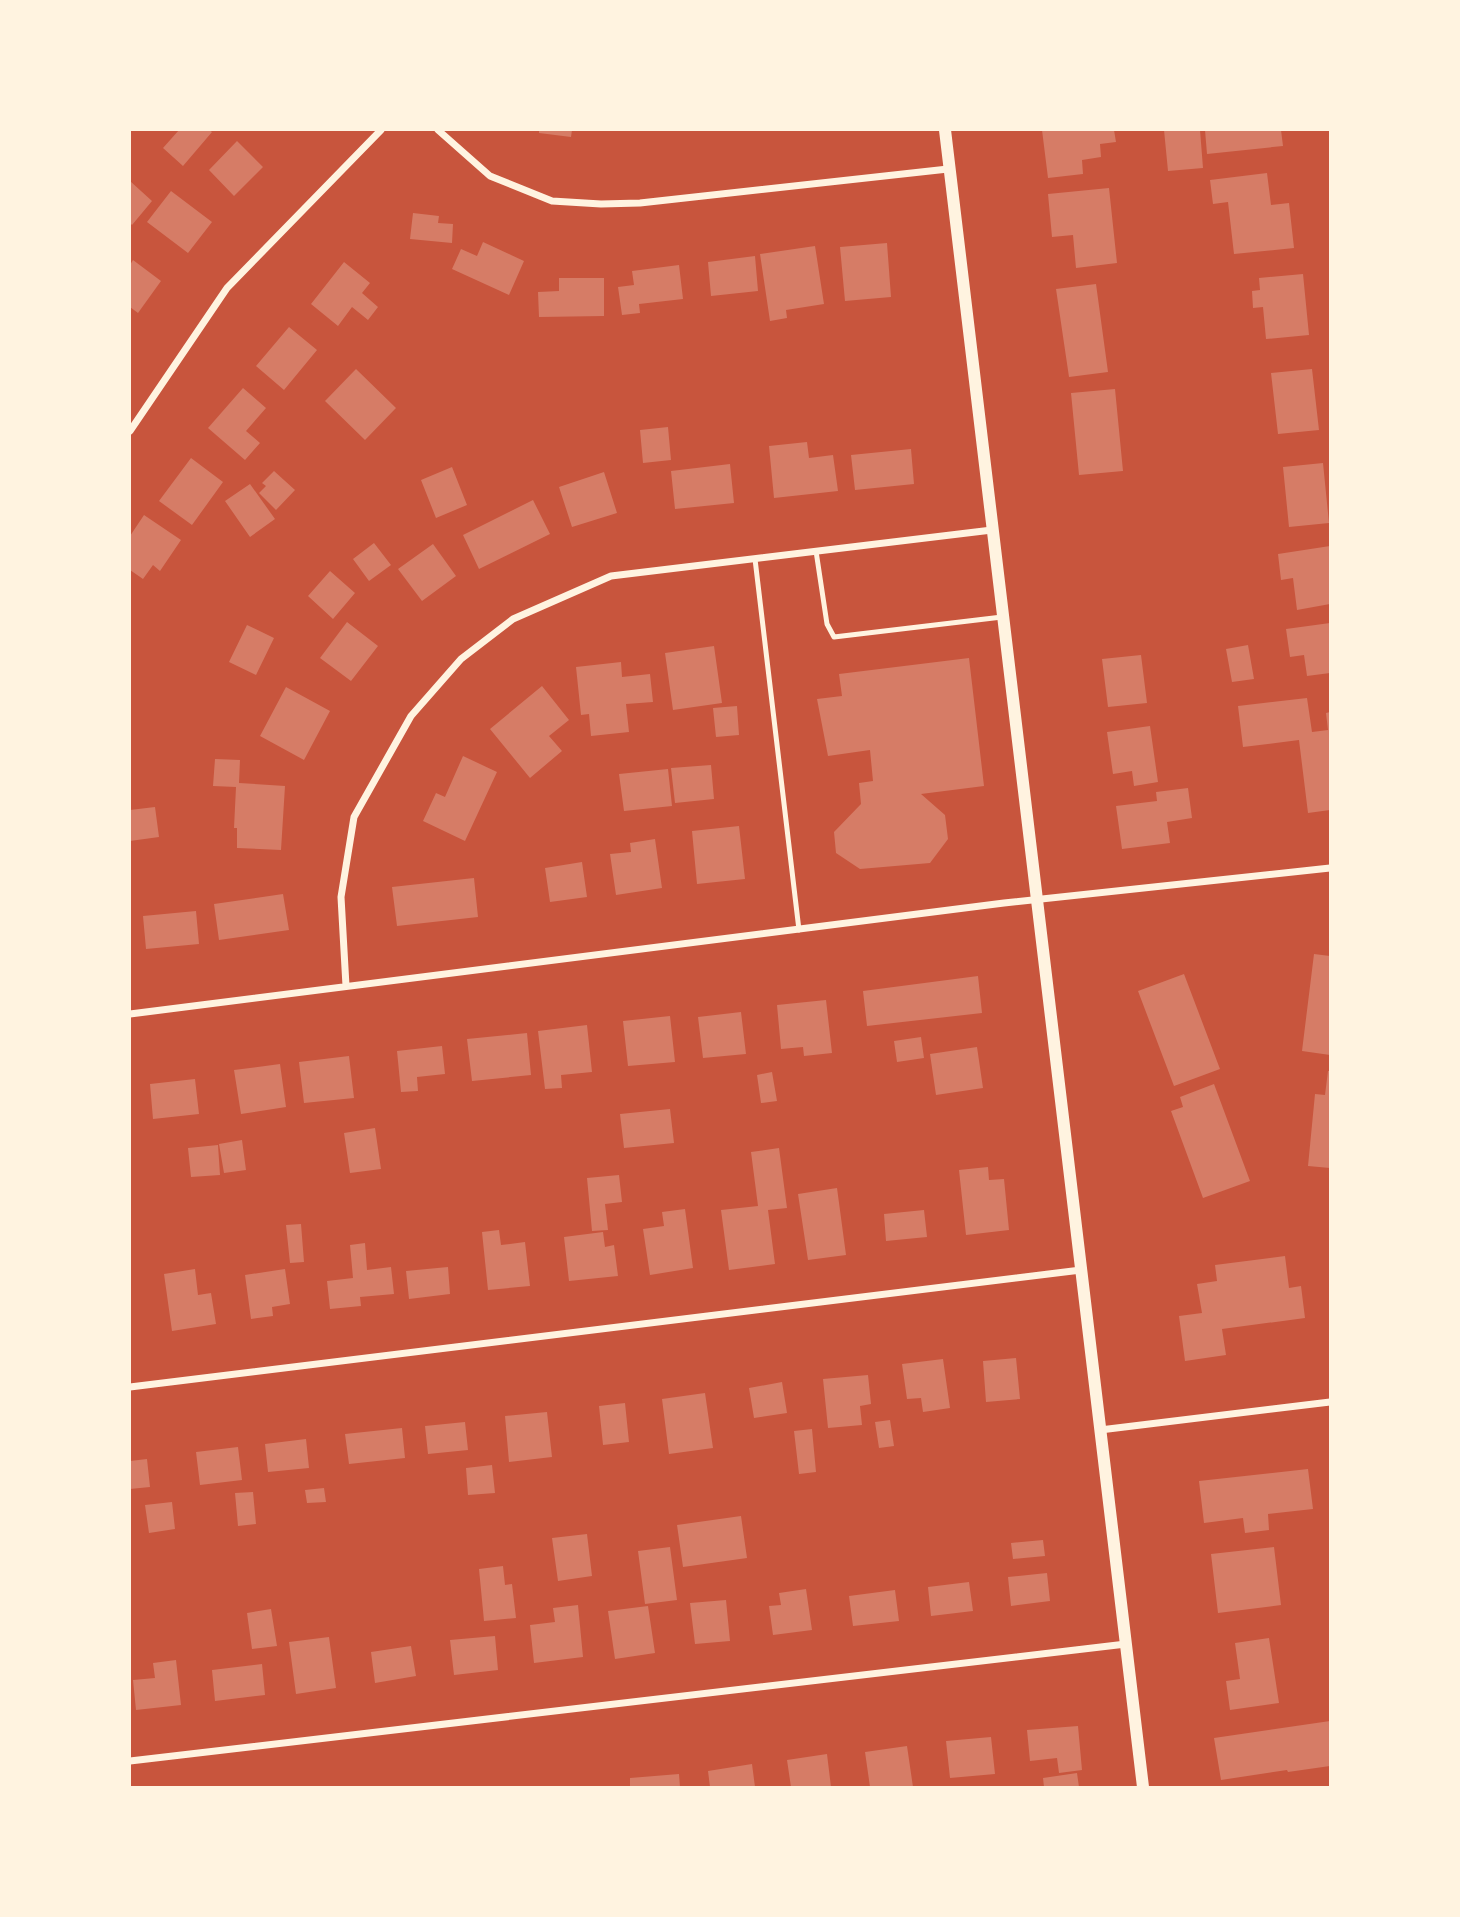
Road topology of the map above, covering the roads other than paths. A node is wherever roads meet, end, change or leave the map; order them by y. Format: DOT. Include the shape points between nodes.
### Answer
graph roads {
  1 [pos="381,130"];
  2 [pos="438,130"];
  3 [pos="945,130"];
  4 [pos="948,169"];
  5 [pos="130,430"];
  6 [pos="992,530"];
  7 [pos="816,551"];
  8 [pos="755,559"];
  9 [pos="1003,617"];
  10 [pos="1331,868"];
  11 [pos="1037,900"];
  12 [pos="799,930"];
  13 [pos="346,986"];
  14 [pos="130,1014"];
  15 [pos="1081,1270"];
  16 [pos="130,1387"];
  17 [pos="1331,1402"];
  18 [pos="1100,1430"];
  19 [pos="1126,1644"];
  20 [pos="130,1761"];
  21 [pos="1143,1787"];
  1 -- 5 [label="street" via="228,288"];
  2 -- 4 [label="street" via="490,176 552,201 640,203"];
  3 -- 4 [label="street"];
  4 -- 6 [label="street"];
  6 -- 7 [label="street"];
  6 -- 9 [label="street"];
  7 -- 8 [label="street"];
  7 -- 9 [label="lane" via="827,624 834,637"];
  8 -- 12 [label="lane"];
  8 -- 13 [label="street" via="611,576 513,619 461,659 411,716 354,817 341,897"];
  9 -- 11 [label="street"];
  10 -- 11 [label="street"];
  11 -- 12 [label="street"];
  11 -- 15 [label="street"];
  12 -- 13 [label="street"];
  13 -- 14 [label="street"];
  15 -- 16 [label="street"];
  15 -- 18 [label="street"];
  17 -- 18 [label="street"];
  18 -- 19 [label="street"];
  19 -- 20 [label="street"];
  19 -- 21 [label="street"];
}
